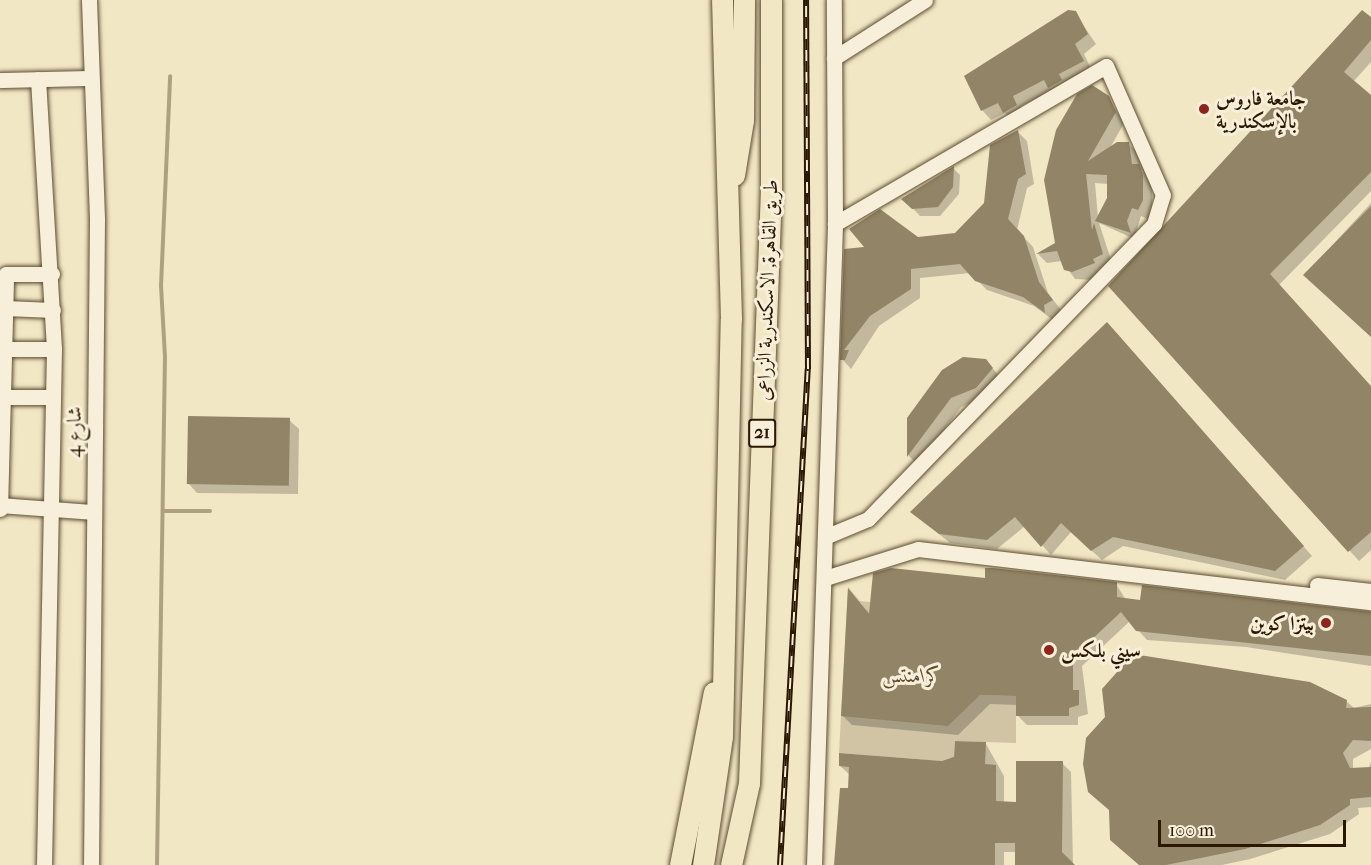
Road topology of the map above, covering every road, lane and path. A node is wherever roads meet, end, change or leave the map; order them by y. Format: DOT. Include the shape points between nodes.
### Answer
graph roads {
  1 [pos="89,0"];
  2 [pos="722,0"];
  3 [pos="744,0"];
  4 [pos="771,0"];
  5 [pos="834,0"];
  6 [pos="925,0"];
  7 [pos="834,58"];
  8 [pos="91,78"];
  9 [pos="38,79"];
  10 [pos="0,80"];
  11 [pos="726,202"];
  12 [pos="835,224"];
  13 [pos="52,274"];
  14 [pos="3,277"];
  15 [pos="5,308"];
  16 [pos="53,310"];
  17 [pos="2,349"];
  18 [pos="54,349"];
  19 [pos="3,397"];
  20 [pos="53,397"];
  21 [pos="0,495"];
  22 [pos="0,507"];
  23 [pos="51,509"];
  24 [pos="94,512"];
  25 [pos="827,536"];
  26 [pos="1124,569"];
  27 [pos="826,574"];
  28 [pos="1371,591"];
  29 [pos="1371,602"];
  30 [pos="724,650"];
  31 [pos="44,865"];
  32 [pos="91,865"];
  33 [pos="680,865"];
  34 [pos="703,865"];
  35 [pos="731,865"];
  36 [pos="814,865"];
  1 -- 8 [label="street, شارع 4"];
  2 -- 11 [label="highway, طريق القاهرة, الاسكندرية الزراعى / 21"];
  3 -- 11 [label="highway" via="743,120"];
  4 -- 35 [label="highway, طريق القاهرة, الاسكندرية الزراعى / 21" via="771,188 749,783"];
  5 -- 7 [label="street"];
  6 -- 7 [label="street"];
  7 -- 12 [label="street"];
  8 -- 9 [label="street"];
  8 -- 24 [label="street, شارع 4" via="97,220"];
  9 -- 10 [label="street"];
  9 -- 13 [label="street"];
  11 -- 30 [label="highway, طريق القاهرة, الاسكندرية الزراعى / 21" via="730,319"];
  12 -- 25 [label="street"];
  12 -- 25 [label="street" via="1106,66 1163,195 1154,224 868,519"];
  13 -- 14 [label="street"];
  13 -- 16 [label="street"];
  14 -- 15 [label="street"];
  15 -- 16 [label="street"];
  15 -- 17 [label="street"];
  16 -- 18 [label="street"];
  17 -- 18 [label="street"];
  17 -- 19 [label="street"];
  18 -- 20 [label="street"];
  19 -- 20 [label="street"];
  19 -- 21 [label="street"];
  20 -- 23 [label="street"];
  21 -- 22 [label="street"];
  22 -- 23 [label="street"];
  23 -- 24 [label="street"];
  23 -- 31 [label="street"];
  24 -- 32 [label="street, شارع 4"];
  25 -- 27 [label="street"];
  26 -- 27 [label="street" via="918,549"];
  26 -- 28 [label="street"];
  26 -- 29 [label="street"];
  27 -- 36 [label="street"];
  30 -- 33 [label="highway"];
  30 -- 34 [label="highway, طريق القاهرة, الاسكندرية الزراعى / 21" via="719,774"];
}
